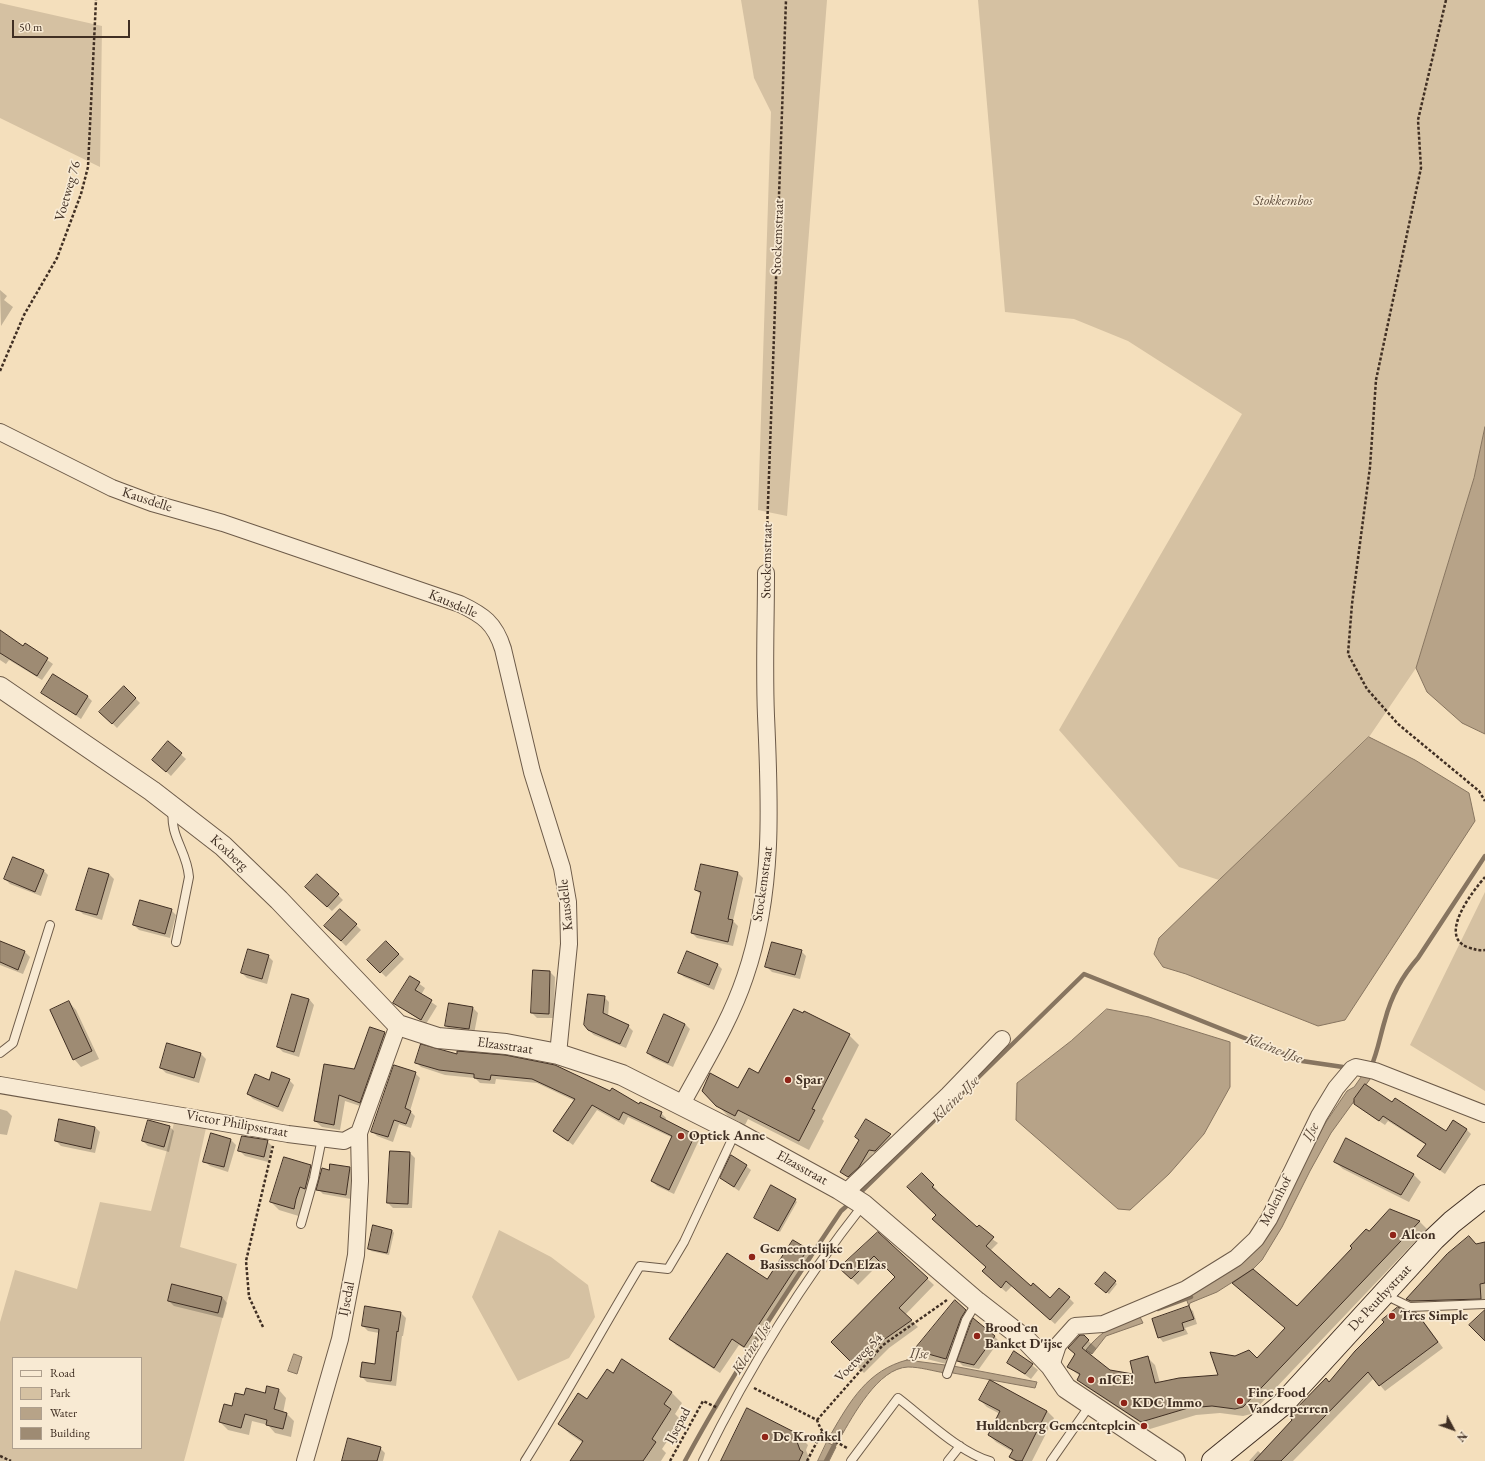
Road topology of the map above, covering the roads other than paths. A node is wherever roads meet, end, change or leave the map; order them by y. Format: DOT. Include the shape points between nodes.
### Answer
graph roads {
  1 [pos="0,432"];
  2 [pos="766,573"];
  3 [pos="0,687"];
  4 [pos="173,807"];
  5 [pos="50,925"];
  6 [pos="176,942"];
  7 [pos="398,1025"];
  8 [pos="438,1038"];
  9 [pos="1002,1039"];
  10 [pos="0,1053"];
  11 [pos="558,1054"];
  12 [pos="0,1085"];
  13 [pos="682,1104"];
  14 [pos="1485,1114"];
  15 [pos="735,1132"];
  16 [pos="359,1133"];
  17 [pos="322,1138"];
  18 [pos="1485,1196"];
  19 [pos="854,1198"];
  20 [pos="301,1224"];
  21 [pos="1383,1294"];
  22 [pos="977,1302"];
  23 [pos="1485,1304"];
  24 [pos="1051,1366"];
  25 [pos="947,1374"];
  26 [pos="1090,1405"];
  27 [pos="960,1446"];
  28 [pos="305,1461"];
  29 [pos="525,1461"];
  30 [pos="702,1461"];
  31 [pos="852,1461"];
  32 [pos="948,1461"];
  33 [pos="990,1461"];
  34 [pos="1051,1461"];
  35 [pos="1175,1461"];
  36 [pos="1213,1461"];
  1 -- 11 [label="street, Kausdelle" via="112,488 152,503 224,523 460,604 487,619 499,634 532,772 562,868 568,902 569,944"];
  2 -- 13 [label="street, Stockemstraat" via="766,715 770,828 767,872 754,944 745,977 731,1012"];
  3 -- 4 [label="street, Koxberg"];
  4 -- 6 [label="lane" via="171,821 188,866 189,877"];
  4 -- 7 [label="street, Koxberg" via="228,851 279,900"];
  5 -- 10 [label="lane" via="13,1043"];
  7 -- 8 [label="street, Koxberg"];
  7 -- 16 [label="street"];
  8 -- 11 [label="street, Elzasstraat" via="506,1044"];
  9 -- 19 [label="street"];
  11 -- 13 [label="street, Elzasstraat" via="622,1075"];
  12 -- 17 [label="street, Victor Philipsstraat"];
  13 -- 15 [label="street, Elzasstraat"];
  14 -- 24 [label="street, Molenhof" via="1370,1070 1356,1067 1352,1069 1336,1088 1319,1116 1269,1219 1256,1239 1236,1258 1186,1289 1103,1324 1075,1326 1058,1345"];
  15 -- 19 [label="street, Elzasstraat"];
  15 -- 29 [label="lane" via="684,1242 668,1269 640,1266 596,1338 573,1384"];
  16 -- 17 [label="street, Victor Philipsstraat" via="344,1141"];
  16 -- 28 [label="street, IJsedal" via="360,1181 356,1255 340,1338"];
  17 -- 20 [label="lane"];
  18 -- 21 [label="main road, De Peuthystraat" via="1452,1222"];
  19 -- 22 [label="street, Elzasstraat"];
  19 -- 30 [label="lane" via="743,1382"];
  21 -- 23 [label="lane" via="1410,1307"];
  21 -- 36 [label="main road, De Peuthystraat" via="1282,1405"];
  22 -- 24 [label="street, Elzasstraat" via="1027,1341"];
  22 -- 25 [label="lane" via="966,1320"];
  24 -- 26 [label="street, Elzasstraat" via="1066,1388"];
  26 -- 34 [label="lane"];
  26 -- 35 [label="street, Elzasstraat"];
  27 -- 31 [label="lane" via="898,1398"];
  27 -- 32 [label="lane"];
  27 -- 33 [label="lane" via="978,1458"];
}
